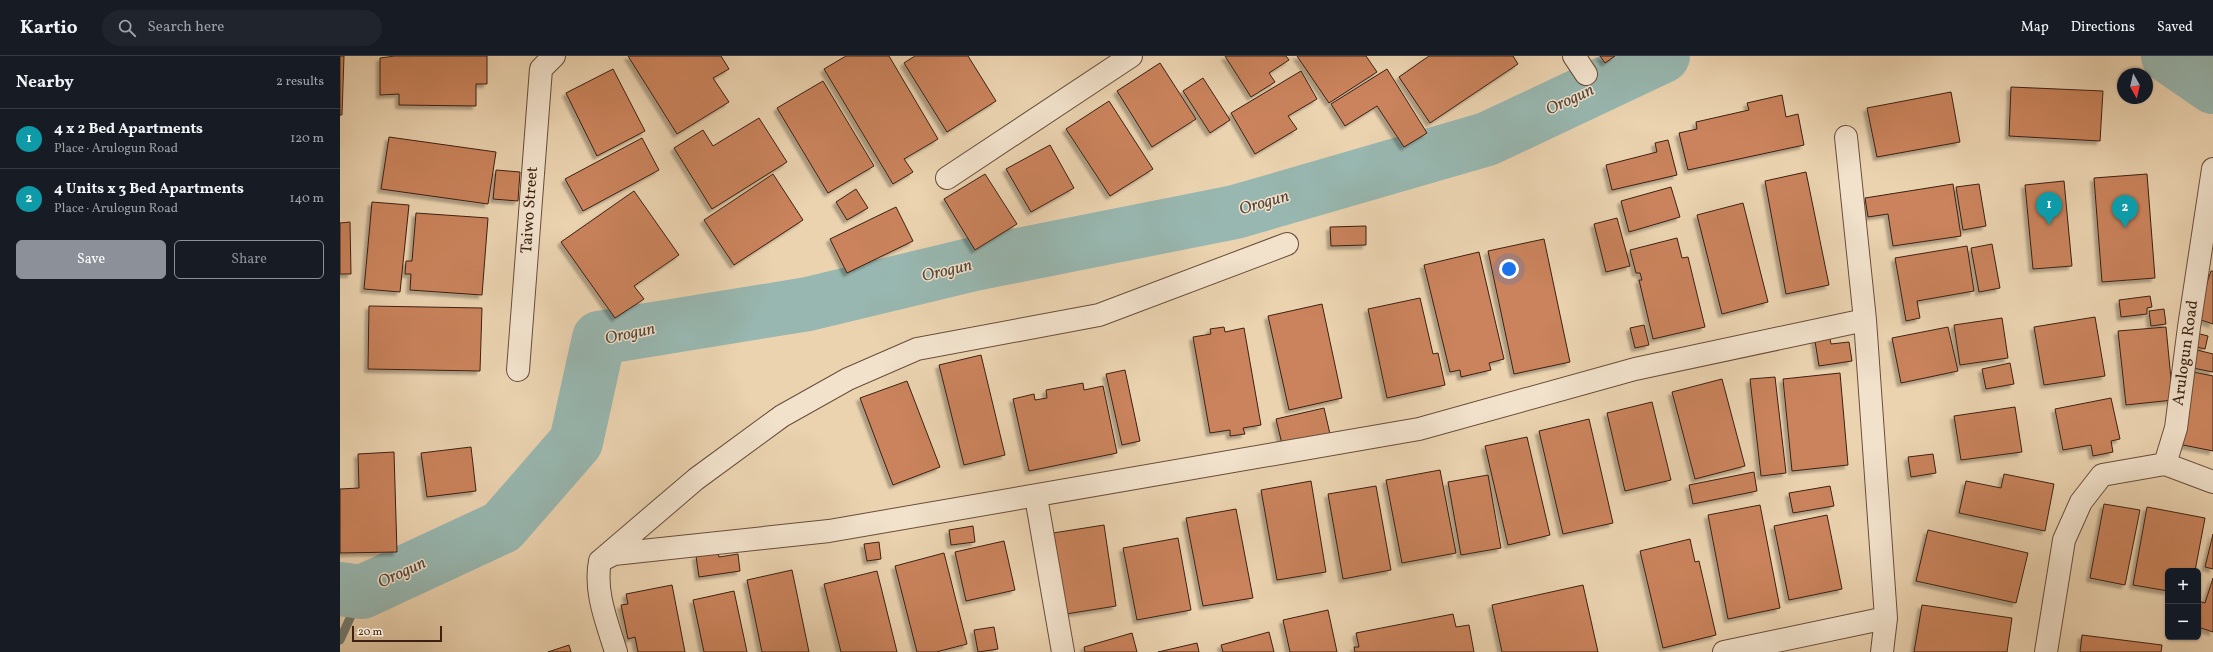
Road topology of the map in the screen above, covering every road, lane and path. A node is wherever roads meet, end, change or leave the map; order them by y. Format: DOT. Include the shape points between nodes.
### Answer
graph roads {
  1 [pos="1131,56"];
  2 [pos="545,60"];
  3 [pos="1846,137"];
  4 [pos="2213,169"];
  5 [pos="947,178"];
  6 [pos="1287,244"];
  7 [pos="1864,320"];
  8 [pos="518,370"];
  9 [pos="2165,464"];
  10 [pos="2213,482"];
  11 [pos="1036,497"];
  12 [pos="600,561"];
  13 [pos="1886,618"];
  14 [pos="616,652"];
  15 [pos="1063,652"];
  16 [pos="1724,652"];
  17 [pos="1882,652"];
  18 [pos="2046,652"];
  1 -- 5 [label="street"];
  2 -- 8 [label="street, Taiwo Street"];
  3 -- 7 [label="street"];
  4 -- 9 [label="street, Arulogun Road" via="2176,428"];
  6 -- 12 [label="street" via="1099,315 918,349 848,379 782,416 696,479"];
  7 -- 11 [label="street" via="1635,369 1419,430"];
  7 -- 13 [label="street"];
  9 -- 10 [label="street"];
  9 -- 18 [label="street" via="2102,475 2081,502 2064,540"];
  11 -- 12 [label="street" via="829,531 614,554"];
  11 -- 15 [label="street"];
  12 -- 14 [label="street" via="597,577 601,601"];
  13 -- 16 [label="street"];
  13 -- 17 [label="street"];
}
